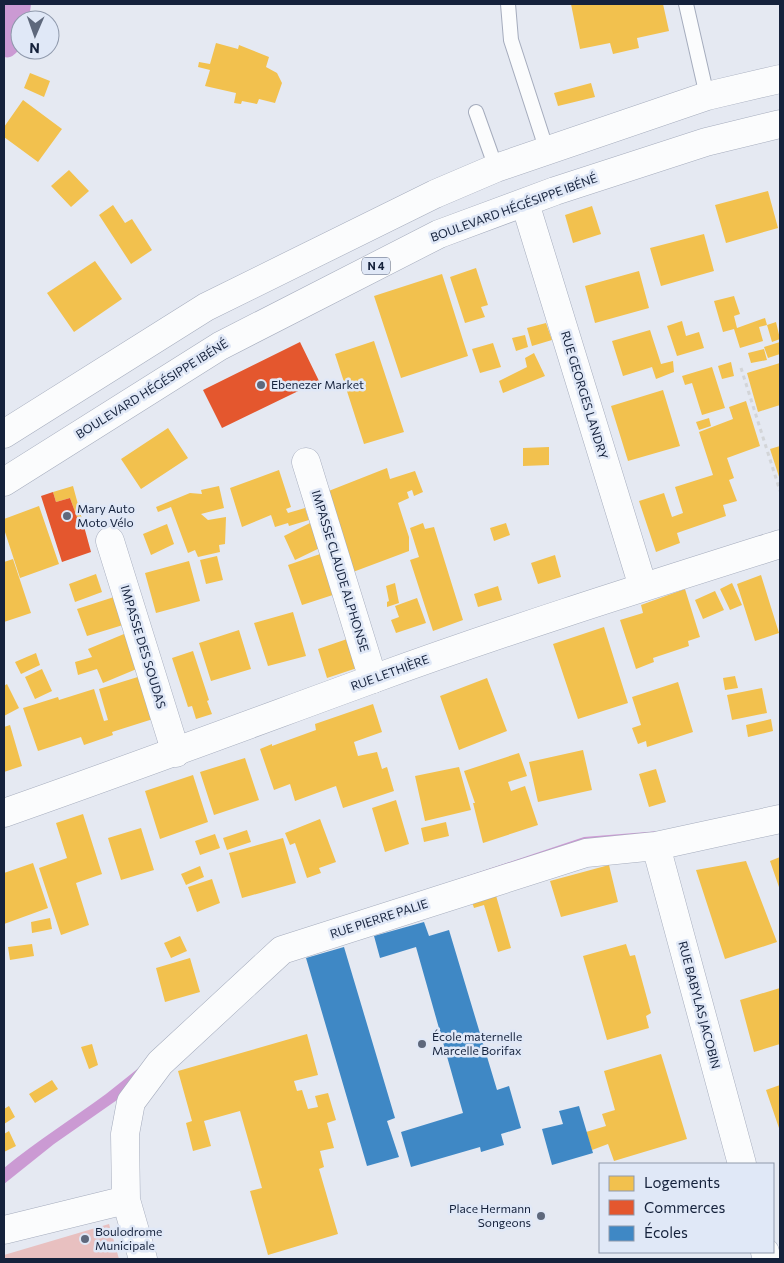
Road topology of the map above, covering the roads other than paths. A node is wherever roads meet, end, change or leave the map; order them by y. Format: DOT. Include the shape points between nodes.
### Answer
graph roads {
  1 [pos="508,4"];
  2 [pos="686,4"];
  3 [pos="780,79"];
  4 [pos="707,96"];
  5 [pos="476,112"];
  6 [pos="780,124"];
  7 [pos="547,150"];
  8 [pos="496,168"];
  9 [pos="525,203"];
  10 [pos="4,434"];
  11 [pos="306,462"];
  12 [pos="4,482"];
  13 [pos="110,541"];
  14 [pos="780,544"];
  15 [pos="643,587"];
  16 [pos="373,679"];
  17 [pos="176,753"];
  18 [pos="4,813"];
  19 [pos="780,820"];
  20 [pos="656,846"];
  21 [pos="742,1163"];
  22 [pos="126,1200"];
  23 [pos="4,1230"];
  24 [pos="143,1259"];
  1 -- 7 [label="lane" via="512,40"];
  2 -- 4 [label="lane"];
  3 -- 4 [label="street"];
  4 -- 7 [label="street"];
  5 -- 8 [label="lane"];
  6 -- 9 [label="street, BOULEVARD HÉGÉSIPPE IBÉNÉ / N 4" via="706,142"];
  7 -- 8 [label="street"];
  8 -- 10 [label="street" via="435,194 206,307"];
  9 -- 12 [label="street, BOULEVARD HÉGÉSIPPE IBÉNÉ / N 4" via="439,234 220,346"];
  9 -- 15 [label="street, RUE GEORGES LANDRY"];
  11 -- 16 [label="street, IMPASSE CLAUDE ALPHONSE"];
  13 -- 17 [label="street, IMPASSE DES SOUDAS"];
  14 -- 15 [label="street, RUE LETHIÈRE"];
  15 -- 16 [label="street, RUE LETHIÈRE"];
  16 -- 17 [label="street, RUE LETHIÈRE"];
  17 -- 18 [label="street, RUE LETHIÈRE"];
  19 -- 20 [label="street, RUE PIERRE PALIE"];
  20 -- 21 [label="street, RUE BABYLAS JACOBIN"];
  20 -- 22 [label="street, RUE PIERRE PALIE" via="586,853 282,950 160,1063 132,1102 125,1134"];
  22 -- 23 [label="street"];
  22 -- 24 [label="street, RUE PIERRE PALIE"];
}
